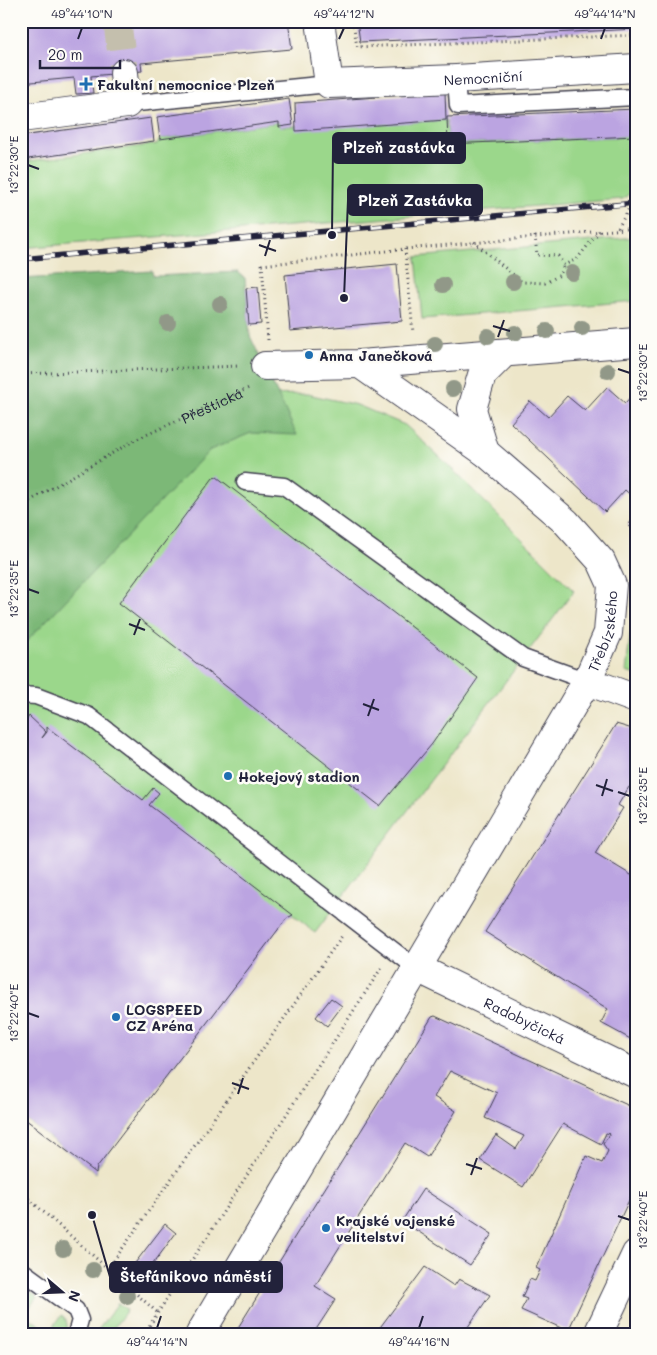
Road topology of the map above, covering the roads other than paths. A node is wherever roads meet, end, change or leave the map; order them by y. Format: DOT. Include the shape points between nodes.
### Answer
graph roads {
  1 [pos="320,21"];
  2 [pos="636,68"];
  3 [pos="124,73"];
  4 [pos="456,79"];
  5 [pos="329,84"];
  6 [pos="636,97"];
  7 [pos="127,104"];
  8 [pos="21,118"];
  9 [pos="636,342"];
  10 [pos="504,353"];
  11 [pos="360,364"];
  12 [pos="265,366"];
  13 [pos="485,452"];
  14 [pos="245,482"];
  15 [pos="586,681"];
  16 [pos="21,695"];
  17 [pos="636,699"];
  18 [pos="416,967"];
  19 [pos="636,1074"];
  20 [pos="636,1254"];
  21 [pos="21,1270"];
  22 [pos="76,1334"];
  23 [pos="200,1334"];
  24 [pos="598,1334"];
  1 -- 5 [label="street"];
  2 -- 4 [label="street, Nemocniční"];
  3 -- 7 [label="street"];
  4 -- 5 [label="street, Nemocniční"];
  4 -- 6 [label="lane" via="458,106"];
  5 -- 7 [label="lane"];
  7 -- 8 [label="street"];
  9 -- 10 [label="street"];
  10 -- 11 [label="street"];
  10 -- 13 [label="street" via="482,375 472,409"];
  11 -- 12 [label="street"];
  11 -- 13 [label="street, Třebízského"];
  13 -- 15 [label="street, Třebízského" via="566,522 601,561 612,585 608,633"];
  14 -- 15 [label="lane" via="284,486 523,658"];
  15 -- 17 [label="street"];
  15 -- 18 [label="street, Třebízského"];
  16 -- 18 [label="lane" via="36,696 89,716"];
  18 -- 19 [label="street, Radobyčická"];
  18 -- 23 [label="street, Třebízského"];
  20 -- 24 [label="street"];
  21 -- 22 [label="lane" via="76,1310 80,1320"];
}
